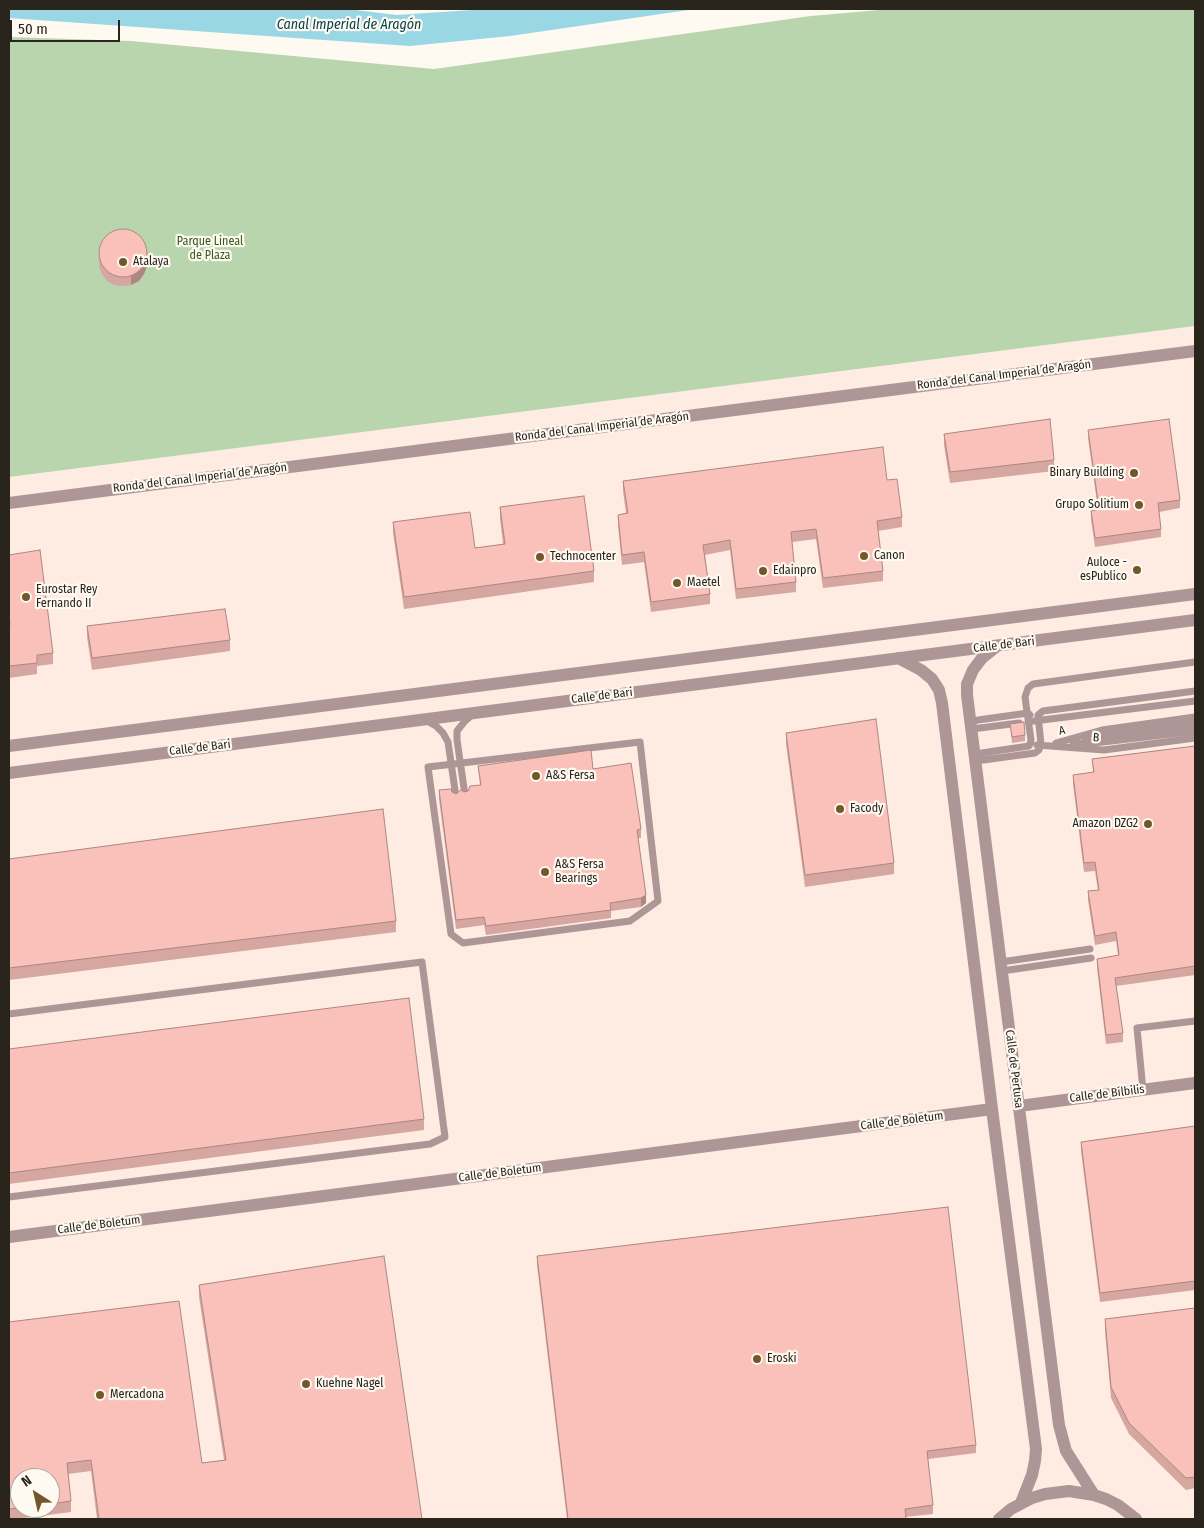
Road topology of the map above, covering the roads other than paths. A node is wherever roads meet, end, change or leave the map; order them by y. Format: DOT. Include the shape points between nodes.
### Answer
graph roads {
  1 [pos="1195,351"];
  2 [pos="9,503"];
  3 [pos="1195,594"];
  4 [pos="1195,620"];
  5 [pos="997,646"];
  6 [pos="898,658"];
  7 [pos="1195,662"];
  8 [pos="1195,691"];
  9 [pos="1195,701"];
  10 [pos="474,713"];
  11 [pos="1028,713"];
  12 [pos="1195,717"];
  13 [pos="424,720"];
  14 [pos="1038,721"];
  15 [pos="1029,722"];
  16 [pos="1195,724"];
  17 [pos="971,725"];
  18 [pos="1195,731"];
  19 [pos="1195,738"];
  20 [pos="1050,745"];
  21 [pos="9,746"];
  22 [pos="1028,746"];
  23 [pos="1040,747"];
  24 [pos="975,757"];
  25 [pos="460,763"];
  26 [pos="451,764"];
  27 [pos="9,772"];
  28 [pos="466,796"];
  29 [pos="456,797"];
  30 [pos="1090,949"];
  31 [pos="1091,958"];
  32 [pos="1001,966"];
  33 [pos="9,1014"];
  34 [pos="1195,1021"];
  35 [pos="1195,1083"];
  36 [pos="1143,1090"];
  37 [pos="1018,1106"];
  38 [pos="992,1109"];
  39 [pos="9,1198"];
  40 [pos="9,1237"];
  41 [pos="1094,1495"];
  42 [pos="1021,1503"];
  43 [pos="999,1519"];
  44 [pos="1136,1519"];
  1 -- 2 [label="street, Ronda del Canal Imperial de Aragón"];
  3 -- 21 [label="street, Calle de Bari"];
  4 -- 5 [label="street, Calle de Bari"];
  5 -- 6 [label="street, Calle de Bari"];
  5 -- 17 [label="street, Calle de Pertusa" via="982,658 968,684"];
  6 -- 10 [label="street, Calle de Bari"];
  6 -- 38 [label="street" via="932,679 942,703"];
  7 -- 11 [label="lane" via="1033,684 1025,697"];
  8 -- 14 [label="lane" via="1043,710"];
  9 -- 14 [label="lane"];
  10 -- 13 [label="street, Calle de Bari"];
  10 -- 25 [label="lane" via="457,731"];
  11 -- 14 [label="lane"];
  11 -- 15 [label="lane"];
  11 -- 17 [label="lane"];
  12 -- 20 [label="lane, A" via="1102,730"];
  13 -- 26 [label="lane" via="443,733 448,742"];
  13 -- 27 [label="street, Calle de Bari"];
  14 -- 15 [label="lane"];
  14 -- 23 [label="lane"];
  15 -- 17 [label="lane"];
  15 -- 22 [label="lane" via="1031,740"];
  16 -- 20 [label="lane, A"];
  17 -- 24 [label="street, Calle de Pertusa"];
  18 -- 20 [label="lane, B"];
  19 -- 20 [label="lane, B" via="1104,750"];
  20 -- 23 [label="lane"];
  22 -- 23 [label="lane"];
  22 -- 24 [label="lane"];
  23 -- 24 [label="lane" via="1030,754"];
  24 -- 32 [label="street, Calle de Pertusa"];
  25 -- 26 [label="lane"];
  25 -- 26 [label="lane" via="640,742 658,901 630,922 463,943 451,934 428,767"];
  25 -- 28 [label="lane"];
  26 -- 29 [label="lane"];
  30 -- 32 [label="lane"];
  31 -- 32 [label="lane"];
  32 -- 37 [label="street, Calle de Pertusa"];
  33 -- 39 [label="lane" via="422,962 445,1137 430,1144"];
  34 -- 36 [label="lane" via="1136,1028"];
  35 -- 36 [label="street, Calle de Bílbilis"];
  36 -- 37 [label="street, Calle de Bílbilis"];
  37 -- 41 [label="street, Calle de Pertusa" via="1059,1425 1066,1451"];
  38 -- 40 [label="street, Calle de Boletum"];
  38 -- 42 [label="street" via="1036,1449 1036,1461"];
  41 -- 42 [label="street" via="1057,1492"];
  41 -- 44 [label="street" via="1118,1505"];
  42 -- 43 [label="street"];
}
